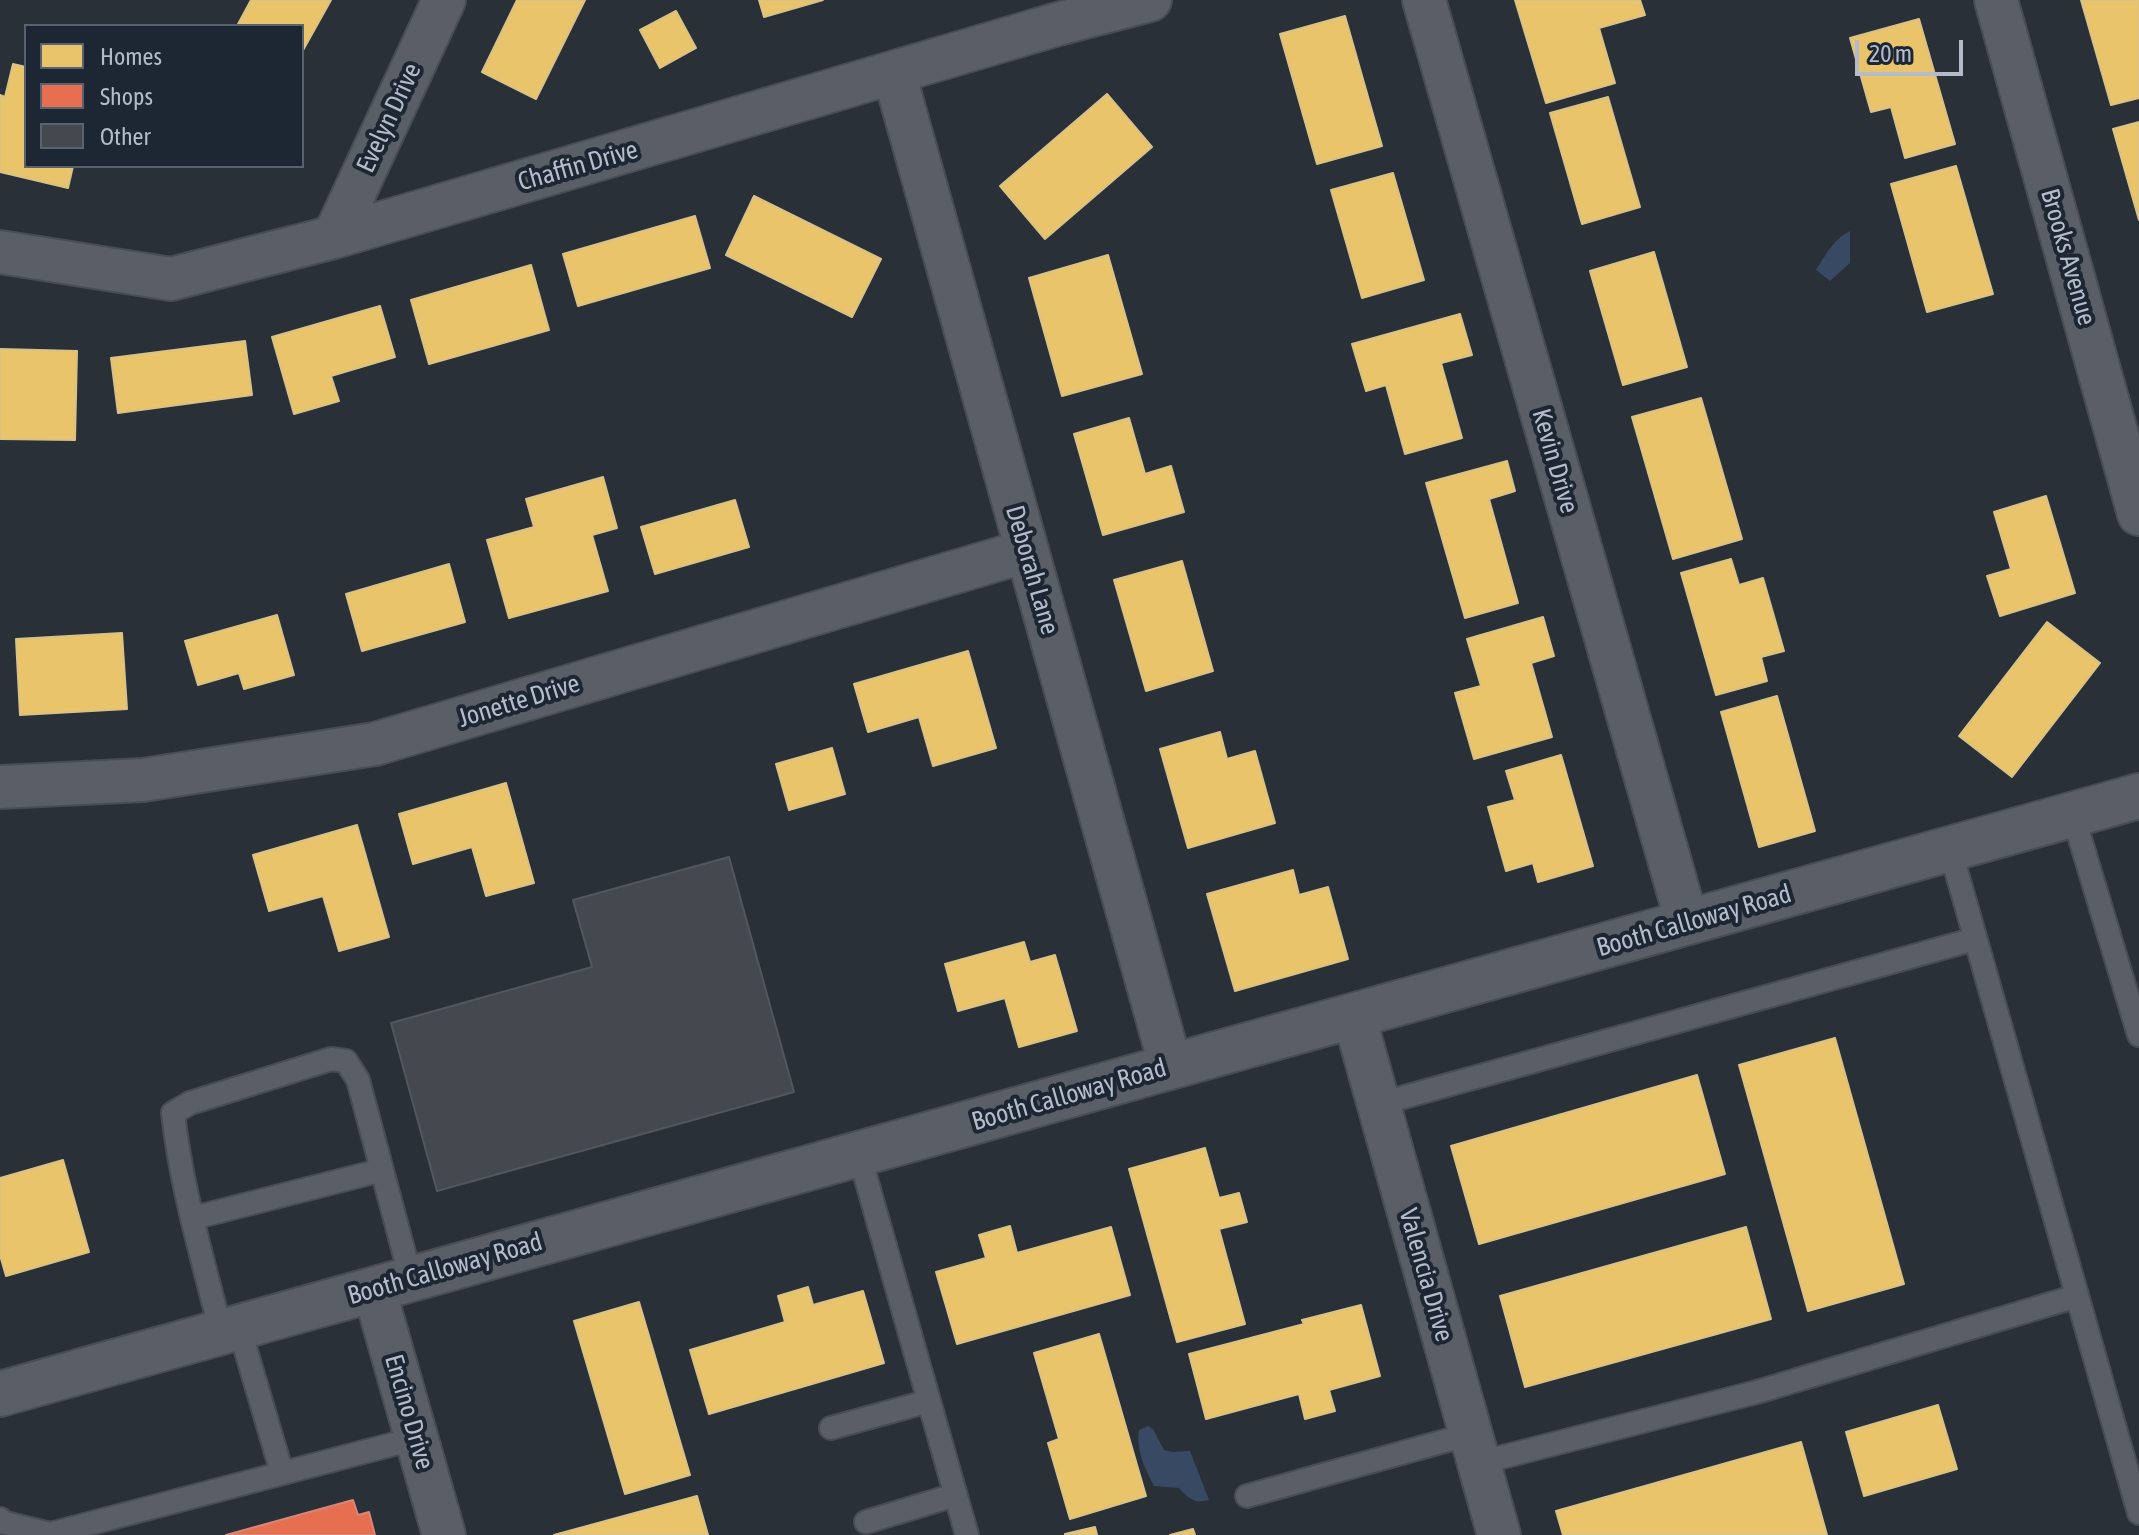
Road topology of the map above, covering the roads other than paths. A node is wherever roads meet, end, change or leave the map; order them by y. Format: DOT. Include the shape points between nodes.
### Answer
graph roads {
  1 [pos="444,0"];
  2 [pos="1150,0"];
  3 [pos="1424,0"];
  4 [pos="1996,0"];
  5 [pos="1062,12"];
  6 [pos="894,73"];
  7 [pos="334,237"];
  8 [pos="0,252"];
  9 [pos="2139,514"];
  10 [pos="1026,551"];
  11 [pos="0,787"];
  12 [pos="2139,796"];
  13 [pos="2073,815"];
  14 [pos="1950,849"];
  15 [pos="1687,922"];
  16 [pos="1975,939"];
  17 [pos="1354,1016"];
  18 [pos="2139,1035"];
  19 [pos="1171,1067"];
  20 [pos="1379,1104"];
  21 [pos="859,1154"];
  22 [pos="382,1170"];
  23 [pos="193,1218"];
  24 [pos="393,1284"];
  25 [pos="2077,1296"];
  26 [pos="230,1329"];
  27 [pos="0,1394"];
  28 [pos="929,1401"];
  29 [pos="831,1428"];
  30 [pos="417,1438"];
  31 [pos="1475,1448"];
  32 [pos="282,1473"];
  33 [pos="955,1495"];
  34 [pos="1247,1496"];
  35 [pos="2139,1513"];
  36 [pos="0,1519"];
  37 [pos="866,1522"];
  38 [pos="1490,1533"];
  39 [pos="444,1535"];
  40 [pos="967,1535"];
  1 -- 7 [label="street, Evelyn Drive"];
  2 -- 5 [label="street, Chaffin Drive"];
  3 -- 15 [label="street, Kevin Drive"];
  4 -- 9 [label="street, Brooks Avenue"];
  5 -- 6 [label="street, Chaffin Drive"];
  6 -- 7 [label="street, Chaffin Drive"];
  6 -- 10 [label="street, Deborah Lane"];
  7 -- 8 [label="street, Chaffin Drive" via="171,279"];
  10 -- 11 [label="street, Jonette Drive" via="375,744 143,780"];
  10 -- 19 [label="street, Deborah Lane"];
  12 -- 13 [label="street, Booth Calloway Road"];
  13 -- 14 [label="street, Booth Calloway Road"];
  13 -- 18 [label="lane"];
  14 -- 15 [label="street, Booth Calloway Road"];
  14 -- 16 [label="lane"];
  15 -- 17 [label="street, Booth Calloway Road"];
  16 -- 20 [label="lane"];
  16 -- 25 [label="lane"];
  17 -- 19 [label="street, Booth Calloway Road"];
  17 -- 20 [label="street, Valencia Drive"];
  19 -- 21 [label="street, Booth Calloway Road"];
  20 -- 31 [label="street, Valencia Drive"];
  21 -- 24 [label="street, Booth Calloway Road"];
  21 -- 28 [label="lane"];
  22 -- 23 [label="lane"];
  22 -- 23 [label="lane" via="358,1080 346,1061 331,1059 173,1113"];
  22 -- 24 [label="lane"];
  23 -- 26 [label="lane"];
  24 -- 26 [label="street, Booth Calloway Road"];
  24 -- 30 [label="street, Encino Drive"];
  25 -- 31 [label="lane" via="1757,1392"];
  25 -- 35 [label="lane"];
  26 -- 27 [label="street, Booth Calloway Road"];
  26 -- 32 [label="lane"];
  28 -- 29 [label="lane"];
  28 -- 33 [label="lane"];
  30 -- 32 [label="lane"];
  30 -- 39 [label="street, Encino Drive"];
  31 -- 34 [label="lane"];
  31 -- 38 [label="street, Valencia Drive"];
  32 -- 36 [label="lane" via="50,1534"];
  33 -- 37 [label="lane"];
  33 -- 40 [label="lane"];
}
